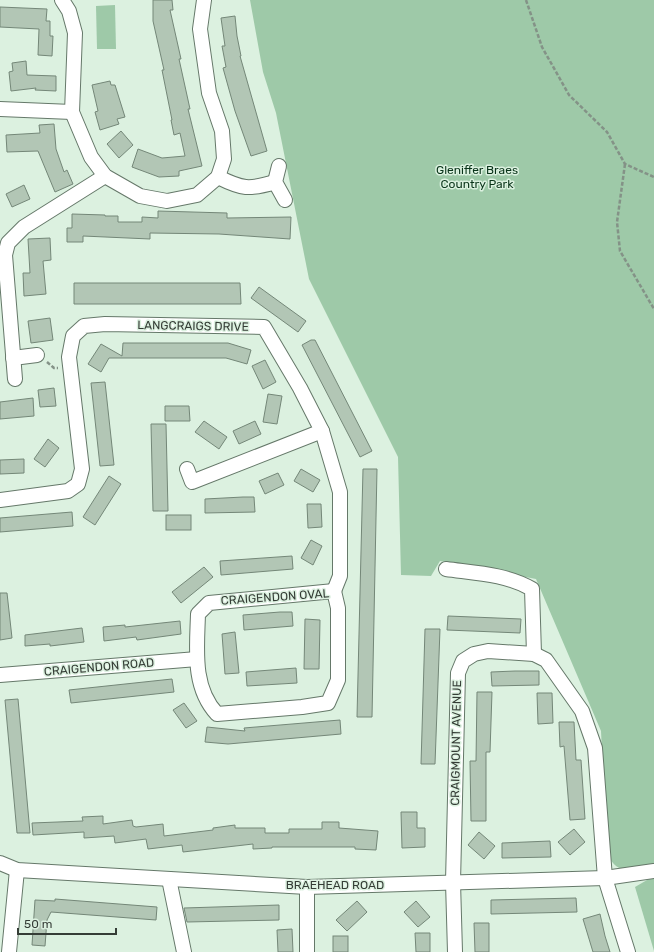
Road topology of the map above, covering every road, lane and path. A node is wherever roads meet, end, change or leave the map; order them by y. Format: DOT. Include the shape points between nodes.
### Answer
graph roads {
  1 [pos="62,0"];
  2 [pos="204,0"];
  3 [pos="526,0"];
  4 [pos="0,109"];
  5 [pos="72,112"];
  6 [pos="625,164"];
  7 [pos="279,166"];
  8 [pos="105,176"];
  9 [pos="218,177"];
  10 [pos="654,177"];
  11 [pos="275,182"];
  12 [pos="285,200"];
  13 [pos="654,309"];
  14 [pos="37,355"];
  15 [pos="13,358"];
  16 [pos="70,369"];
  17 [pos="15,379"];
  18 [pos="322,431"];
  19 [pos="187,469"];
  20 [pos="0,500"];
  21 [pos="446,569"];
  22 [pos="334,591"];
  23 [pos="534,654"];
  24 [pos="197,659"];
  25 [pos="0,675"];
  26 [pos="0,863"];
  27 [pos="17,870"];
  28 [pos="654,871"];
  29 [pos="604,878"];
  30 [pos="169,879"];
  31 [pos="453,882"];
  32 [pos="307,887"];
  33 [pos="9,952"];
  34 [pos="184,952"];
  35 [pos="308,952"];
  36 [pos="454,952"];
  37 [pos="628,952"];
  1 -- 5 [label="street" via="69,11 75,33"];
  2 -- 9 [label="street" via="200,29 209,93 222,138 224,159"];
  3 -- 6 [label="path" via="542,46 569,95 607,132"];
  4 -- 5 [label="street"];
  5 -- 8 [label="street" via="91,157"];
  6 -- 10 [label="path"];
  6 -- 13 [label="path" via="617,222 620,251"];
  7 -- 11 [label="street"];
  8 -- 9 [label="street" via="140,196 167,201 197,195"];
  8 -- 15 [label="street" via="24,227 8,243 5,255"];
  9 -- 11 [label="street" via="239,187"];
  11 -- 12 [label="street"];
  14 -- 15 [label="street"];
  14 -- 16 [label="path" via="54,368"];
  15 -- 17 [label="street"];
  16 -- 18 [label="street, LANGCRAIGS DRIVE" via="69,357 74,336 84,326 105,324 264,327"];
  16 -- 20 [label="street, LANGCRAIGS DRIVE" via="82,469 78,484 68,491"];
  18 -- 19 [label="street" via="192,482"];
  18 -- 22 [label="street, LANGCRAIGS DRIVE" via="340,492 340,576"];
  21 -- 23 [label="street" via="504,578 532,588"];
  22 -- 24 [label="street, CRAIGENDON OVAL" via="209,603 198,614"];
  22 -- 24 [label="street, CRAIGENDON OVAL" via="338,608 338,680 328,703 217,714 207,703 200,683"];
  23 -- 29 [label="street" via="546,660 582,711 595,748"];
  23 -- 31 [label="street, CRAIGMOUNT AVENUE" via="474,654 463,661 458,673"];
  24 -- 25 [label="street, CRAIGENDON ROAD"];
  26 -- 27 [label="street, BRAEHEAD ROAD"];
  27 -- 30 [label="street, BRAEHEAD ROAD"];
  27 -- 33 [label="street"];
  28 -- 29 [label="street, BRAEHEAD ROAD"];
  29 -- 31 [label="street, BRAEHEAD ROAD"];
  29 -- 37 [label="street"];
  30 -- 32 [label="street, BRAEHEAD ROAD"];
  30 -- 34 [label="street"];
  31 -- 32 [label="street, BRAEHEAD ROAD"];
  31 -- 36 [label="street, CRAIGMOUNT AVENUE"];
  32 -- 35 [label="street"];
}
